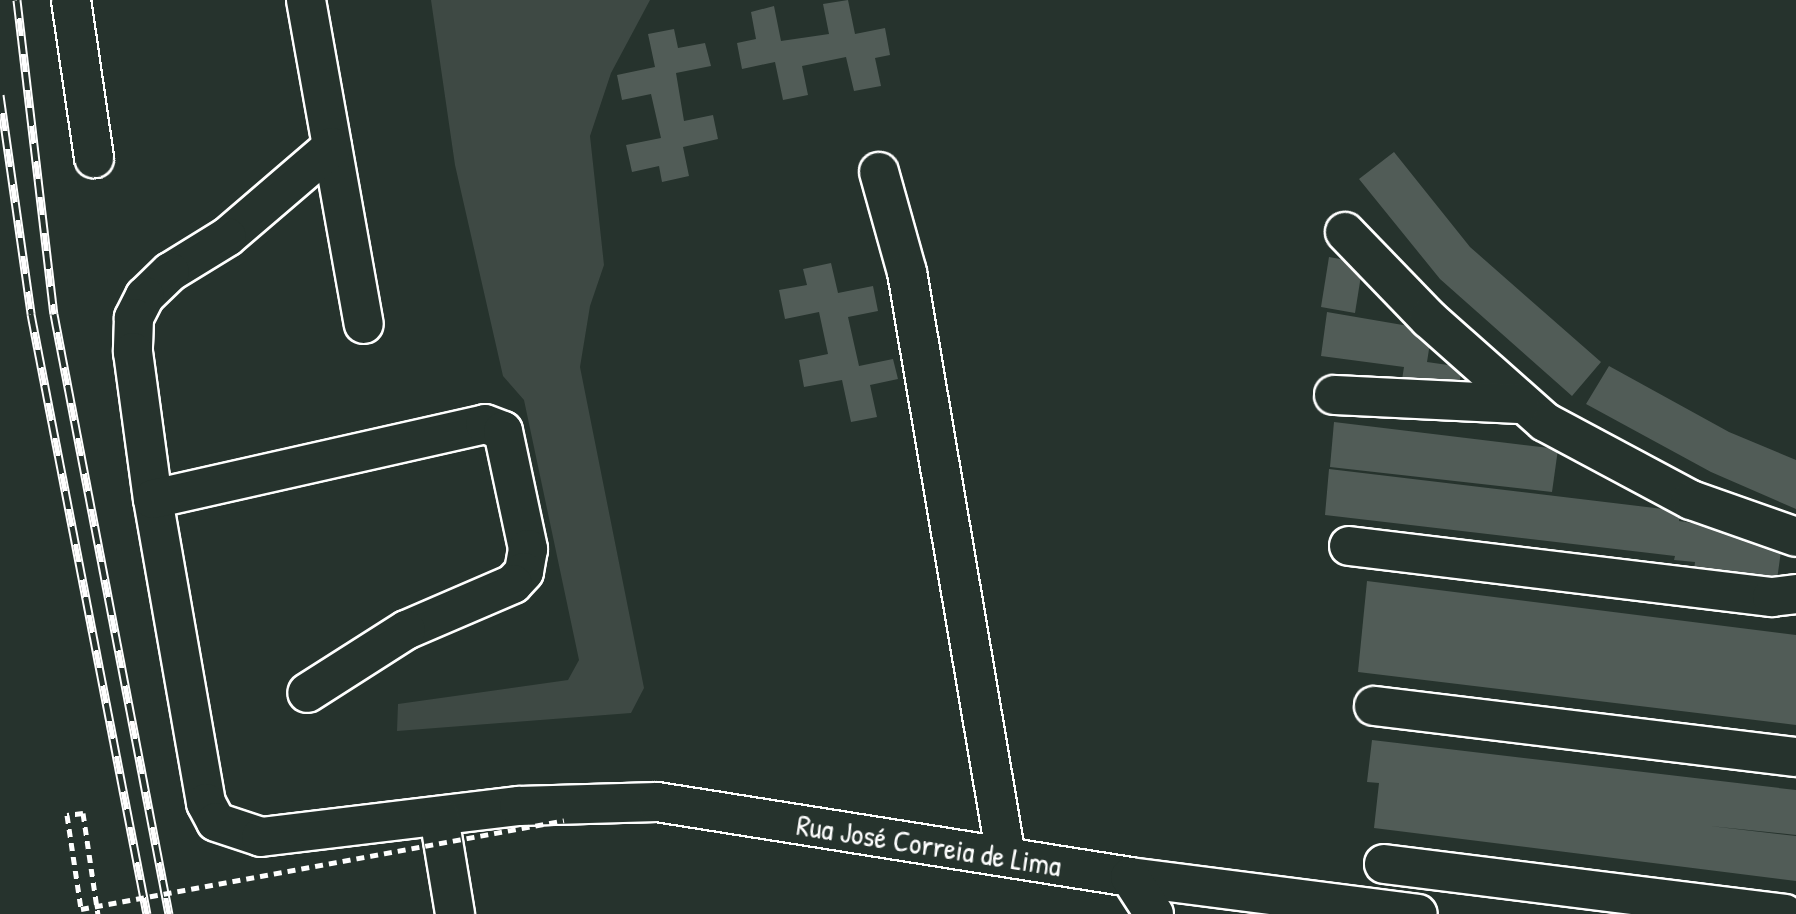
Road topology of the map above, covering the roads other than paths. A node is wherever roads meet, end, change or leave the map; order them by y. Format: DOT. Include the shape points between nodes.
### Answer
graph roads {
  1 [pos="71,0"];
  2 [pos="306,0"];
  3 [pos="332,147"];
  4 [pos="94,158"];
  5 [pos="879,172"];
  6 [pos="1345,232"];
  7 [pos="364,324"];
  8 [pos="1334,395"];
  9 [pos="1520,404"];
  10 [pos="153,499"];
  11 [pos="1796,537"];
  12 [pos="1349,546"];
  13 [pos="1796,594"];
  14 [pos="307,693"];
  15 [pos="1374,706"];
  16 [pos="1796,757"];
  17 [pos="439,817"];
  18 [pos="1006,857"];
  19 [pos="1384,864"];
  20 [pos="1130,877"];
  21 [pos="455,914"];
  22 [pos="1154,914"];
  23 [pos="1418,914"];
  24 [pos="1785,914"];
  1 -- 4 [label="street"];
  2 -- 3 [label="street"];
  3 -- 7 [label="street"];
  3 -- 10 [label="street, Rua José Correia de Lima" via="227,237 170,272 140,307 133,352"];
  5 -- 18 [label="street" via="907,272"];
  6 -- 9 [label="street"];
  8 -- 9 [label="street"];
  9 -- 11 [label="street" via="1634,473 1691,500"];
  10 -- 14 [label="street" via="485,424 508,437 528,549 524,572 513,584 406,630"];
  10 -- 17 [label="street, Rua José Correia de Lima" via="206,803 216,822 261,837"];
  12 -- 13 [label="street" via="1772,597"];
  15 -- 16 [label="street"];
  17 -- 18 [label="street, Rua José Correia de Lima" via="519,806 657,802"];
  17 -- 21 [label="street"];
  18 -- 20 [label="street, Rua José Correia de Lima"];
  19 -- 24 [label="street"];
  20 -- 22 [label="street"];
  20 -- 23 [label="street, Rua José Correia de Lima"];
}
